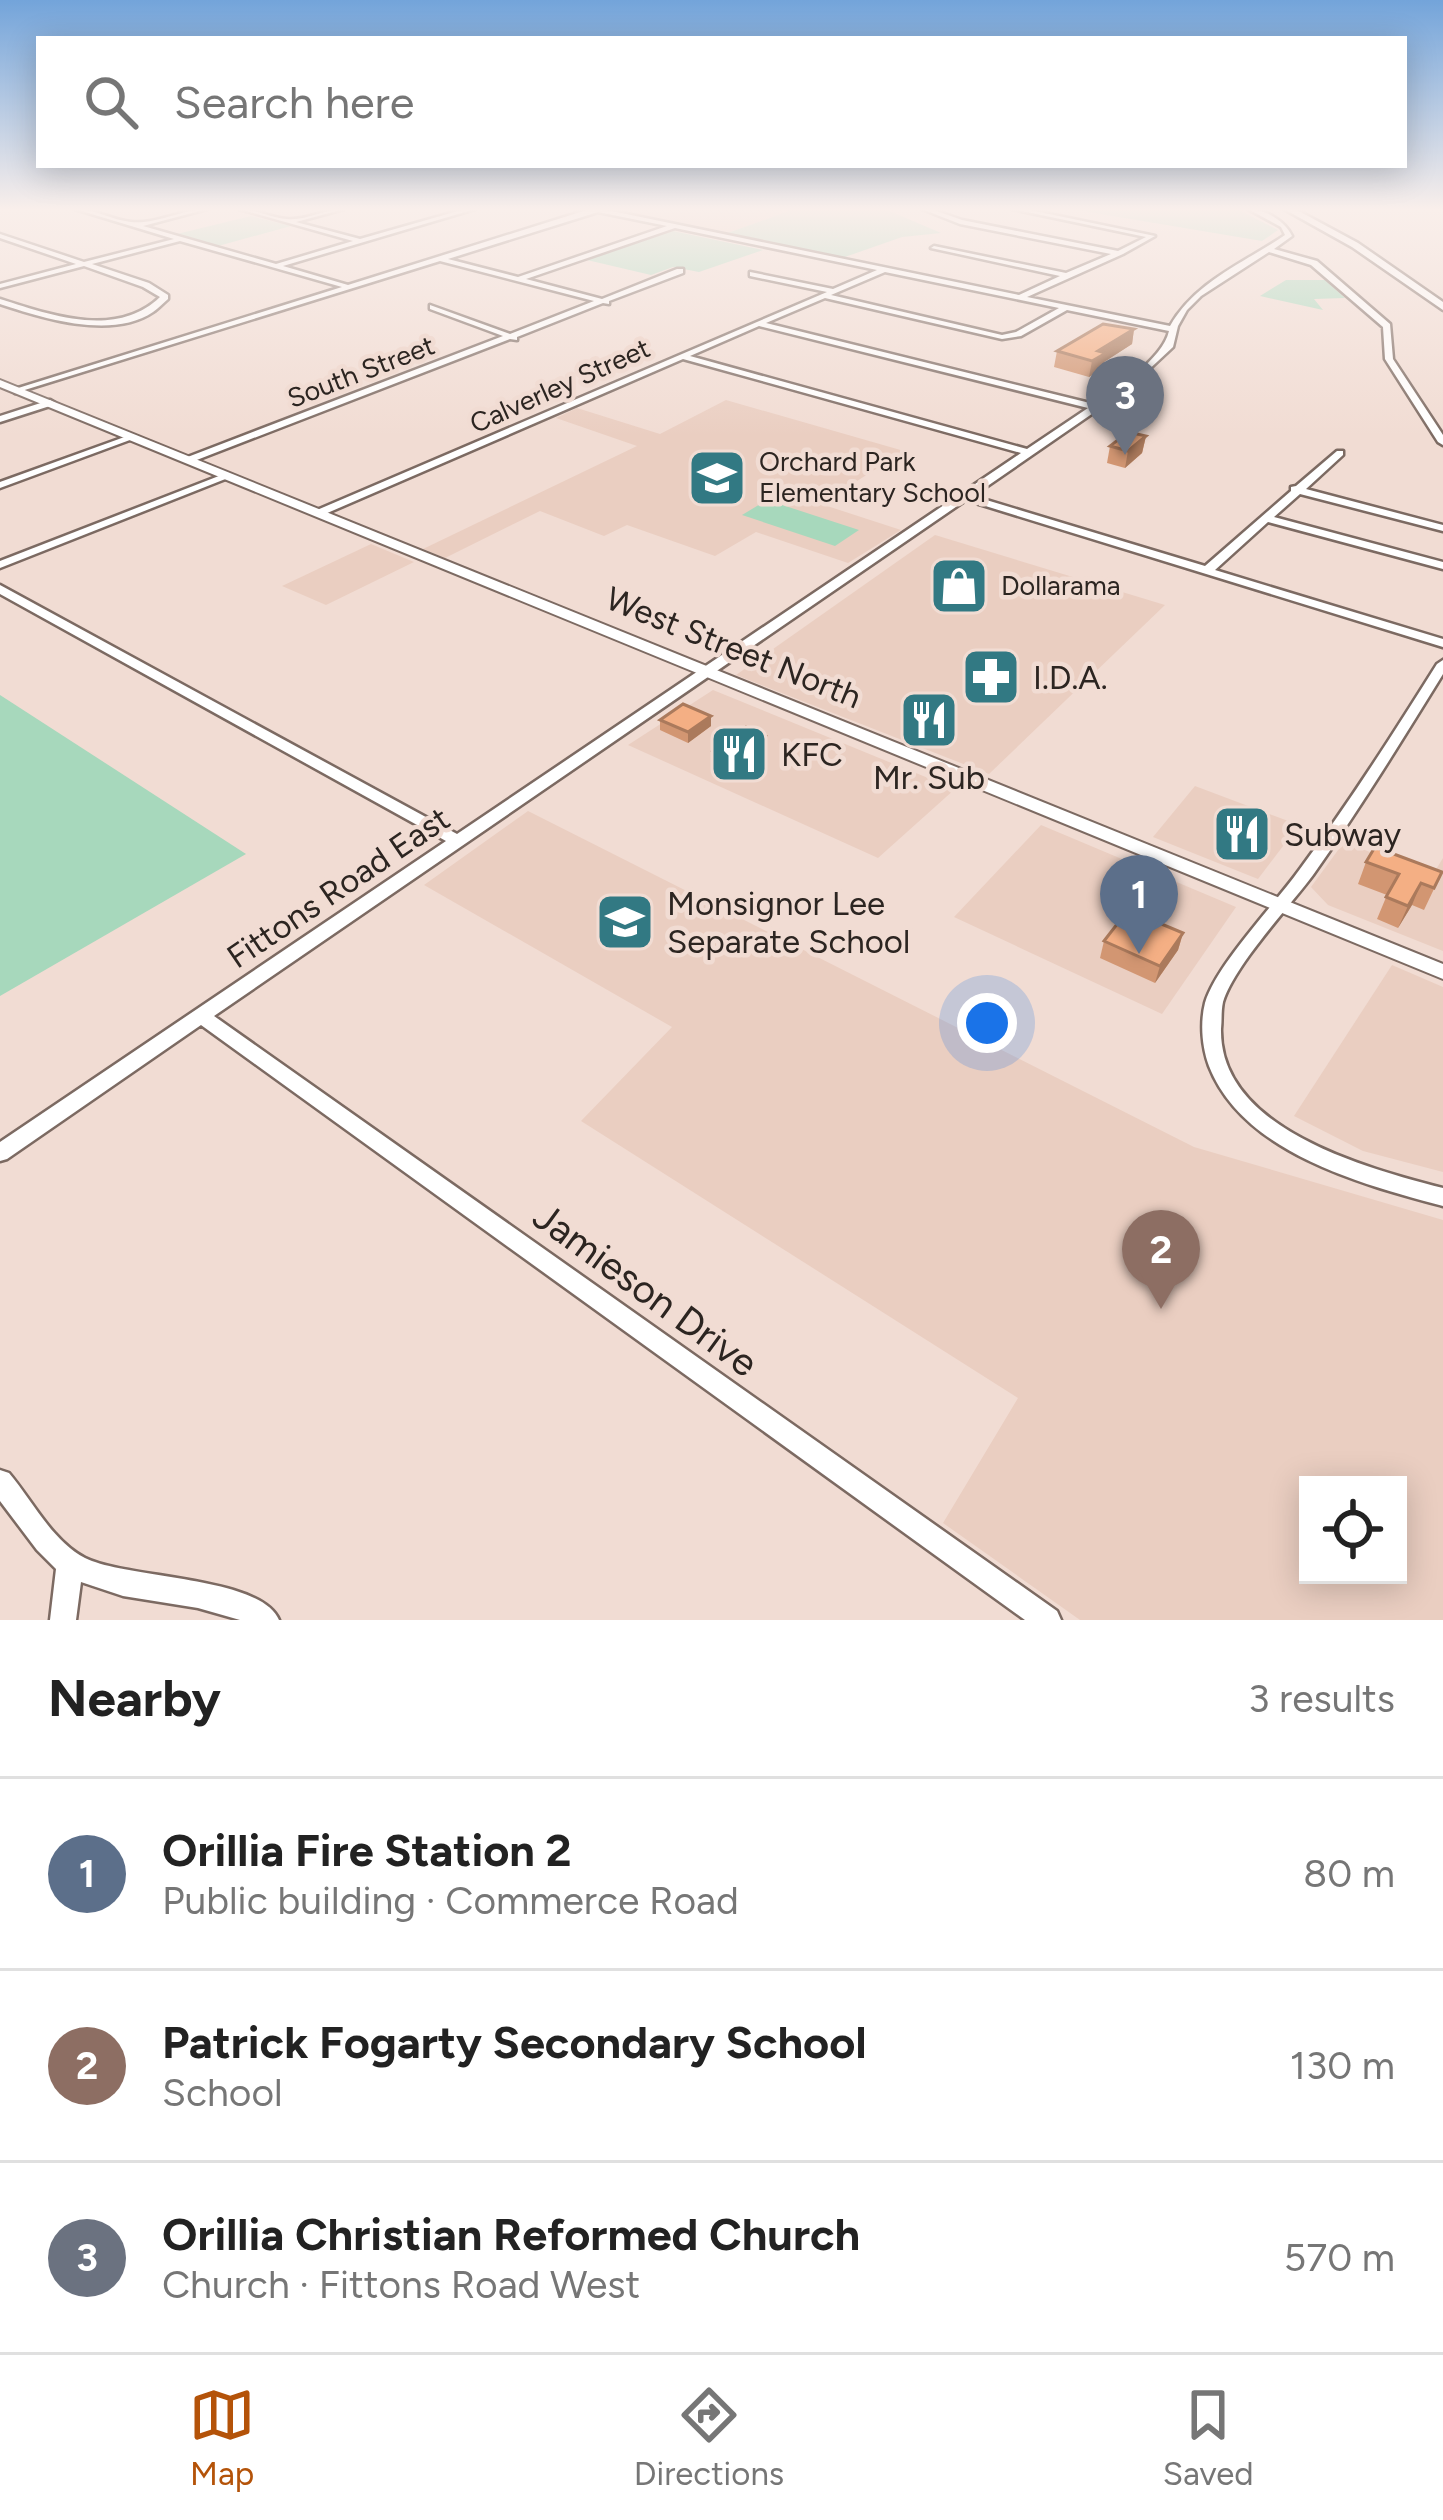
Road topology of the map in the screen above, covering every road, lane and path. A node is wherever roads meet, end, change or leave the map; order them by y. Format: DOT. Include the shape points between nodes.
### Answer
graph roads {
  1 [pos="143,285"];
  2 [pos="340,285"];
  3 [pos="356,285"];
  4 [pos="540,285"];
  5 [pos="648,285"];
  6 [pos="794,285"];
  7 [pos="847,285"];
  8 [pos="954,285"];
  9 [pos="1044,285"];
  10 [pos="1215,285"];
  11 [pos="1339,285"];
  12 [pos="1411,285"];
  13 [pos="348,287"];
  14 [pos="827,293"];
  15 [pos="1019,298"];
  16 [pos="0,301"];
  17 [pos="606,302"];
  18 [pos="434,307"];
  19 [pos="1443,307"];
  20 [pos="1066,308"];
  21 [pos="756,323"];
  22 [pos="1171,329"];
  23 [pos="514,338"];
  24 [pos="681,356"];
  25 [pos="0,383"];
  26 [pos="18,391"];
  27 [pos="50,404"];
  28 [pos="1095,407"];
  29 [pos="0,419"];
  30 [pos="133,437"];
  31 [pos="1443,442"];
  32 [pos="1028,452"];
  33 [pos="1340,453"];
  34 [pos="189,460"];
  35 [pos="228,476"];
  36 [pos="0,485"];
  37 [pos="1295,489"];
  38 [pos="966,497"];
  39 [pos="321,512"];
  40 [pos="1264,518"];
  41 [pos="1443,528"];
  42 [pos="0,565"];
  43 [pos="1443,566"];
  44 [pos="1208,570"];
  45 [pos="0,589"];
  46 [pos="1443,643"];
  47 [pos="1443,664"];
  48 [pos="710,673"];
  49 [pos="458,842"];
  50 [pos="1283,904"];
  51 [pos="1443,972"];
  52 [pos="201,1016"];
  53 [pos="0,1154"];
  54 [pos="1443,1197"];
  55 [pos="0,1482"];
  56 [pos="70,1565"];
  57 [pos="63,1620"];
  58 [pos="266,1620"];
  59 [pos="1048,1620"];
  1 -- 16 [label="street" via="164,299 146,313 91,322 51,320"];
  2 -- 13 [label="street"];
  3 -- 13 [label="street"];
  4 -- 17 [label="street"];
  5 -- 17 [label="street, South Street"];
  6 -- 14 [label="street"];
  7 -- 14 [label="street, Calverley Street"];
  8 -- 15 [label="street"];
  9 -- 15 [label="street"];
  10 -- 22 [label="street, Fittons Road East" via="1184,304"];
  11 -- 31 [label="street" via="1388,326 1389,359"];
  12 -- 19 [label="highway"];
  13 -- 26 [label="street"];
  14 -- 20 [label="street" via="1002,337"];
  14 -- 21 [label="street, Calverley Street"];
  15 -- 20 [label="street"];
  17 -- 23 [label="street, South Street"];
  18 -- 23 [label="street"];
  20 -- 22 [label="street"];
  21 -- 24 [label="street, Calverley Street"];
  21 -- 28 [label="street"];
  22 -- 28 [label="street, Fittons Road East" via="1161,358"];
  23 -- 34 [label="street, South Street"];
  24 -- 32 [label="street"];
  24 -- 39 [label="street, Calverley Street"];
  25 -- 26 [label="main road, West Street North"];
  26 -- 27 [label="main road, West Street North"];
  27 -- 29 [label="street"];
  27 -- 30 [label="main road, West Street North"];
  28 -- 32 [label="street, Fittons Road East"];
  30 -- 34 [label="main road, West Street North"];
  30 -- 36 [label="street"];
  32 -- 38 [label="street, Fittons Road East"];
  33 -- 37 [label="street"];
  34 -- 35 [label="main road, West Street North"];
  35 -- 39 [label="main road, West Street North"];
  35 -- 42 [label="street"];
  37 -- 40 [label="street"];
  37 -- 41 [label="street"];
  38 -- 44 [label="street"];
  38 -- 48 [label="street, Fittons Road East"];
  39 -- 48 [label="main road, West Street North"];
  40 -- 43 [label="street"];
  40 -- 44 [label="street"];
  44 -- 46 [label="street"];
  45 -- 49 [label="street"];
  47 -- 50 [label="street"];
  48 -- 49 [label="street, Fittons Road East"];
  48 -- 50 [label="main road, West Street North"];
  49 -- 52 [label="street, Fittons Road East"];
  50 -- 51 [label="main road, West Street North"];
  50 -- 54 [label="street" via="1219,991 1211,1037 1220,1071 1284,1139 1364,1177"];
  52 -- 53 [label="street, Fittons Road East"];
  52 -- 59 [label="street, Jamieson Drive"];
  55 -- 56 [label="street"];
  56 -- 57 [label="street"];
  56 -- 58 [label="street" via="244,1604"];
}
